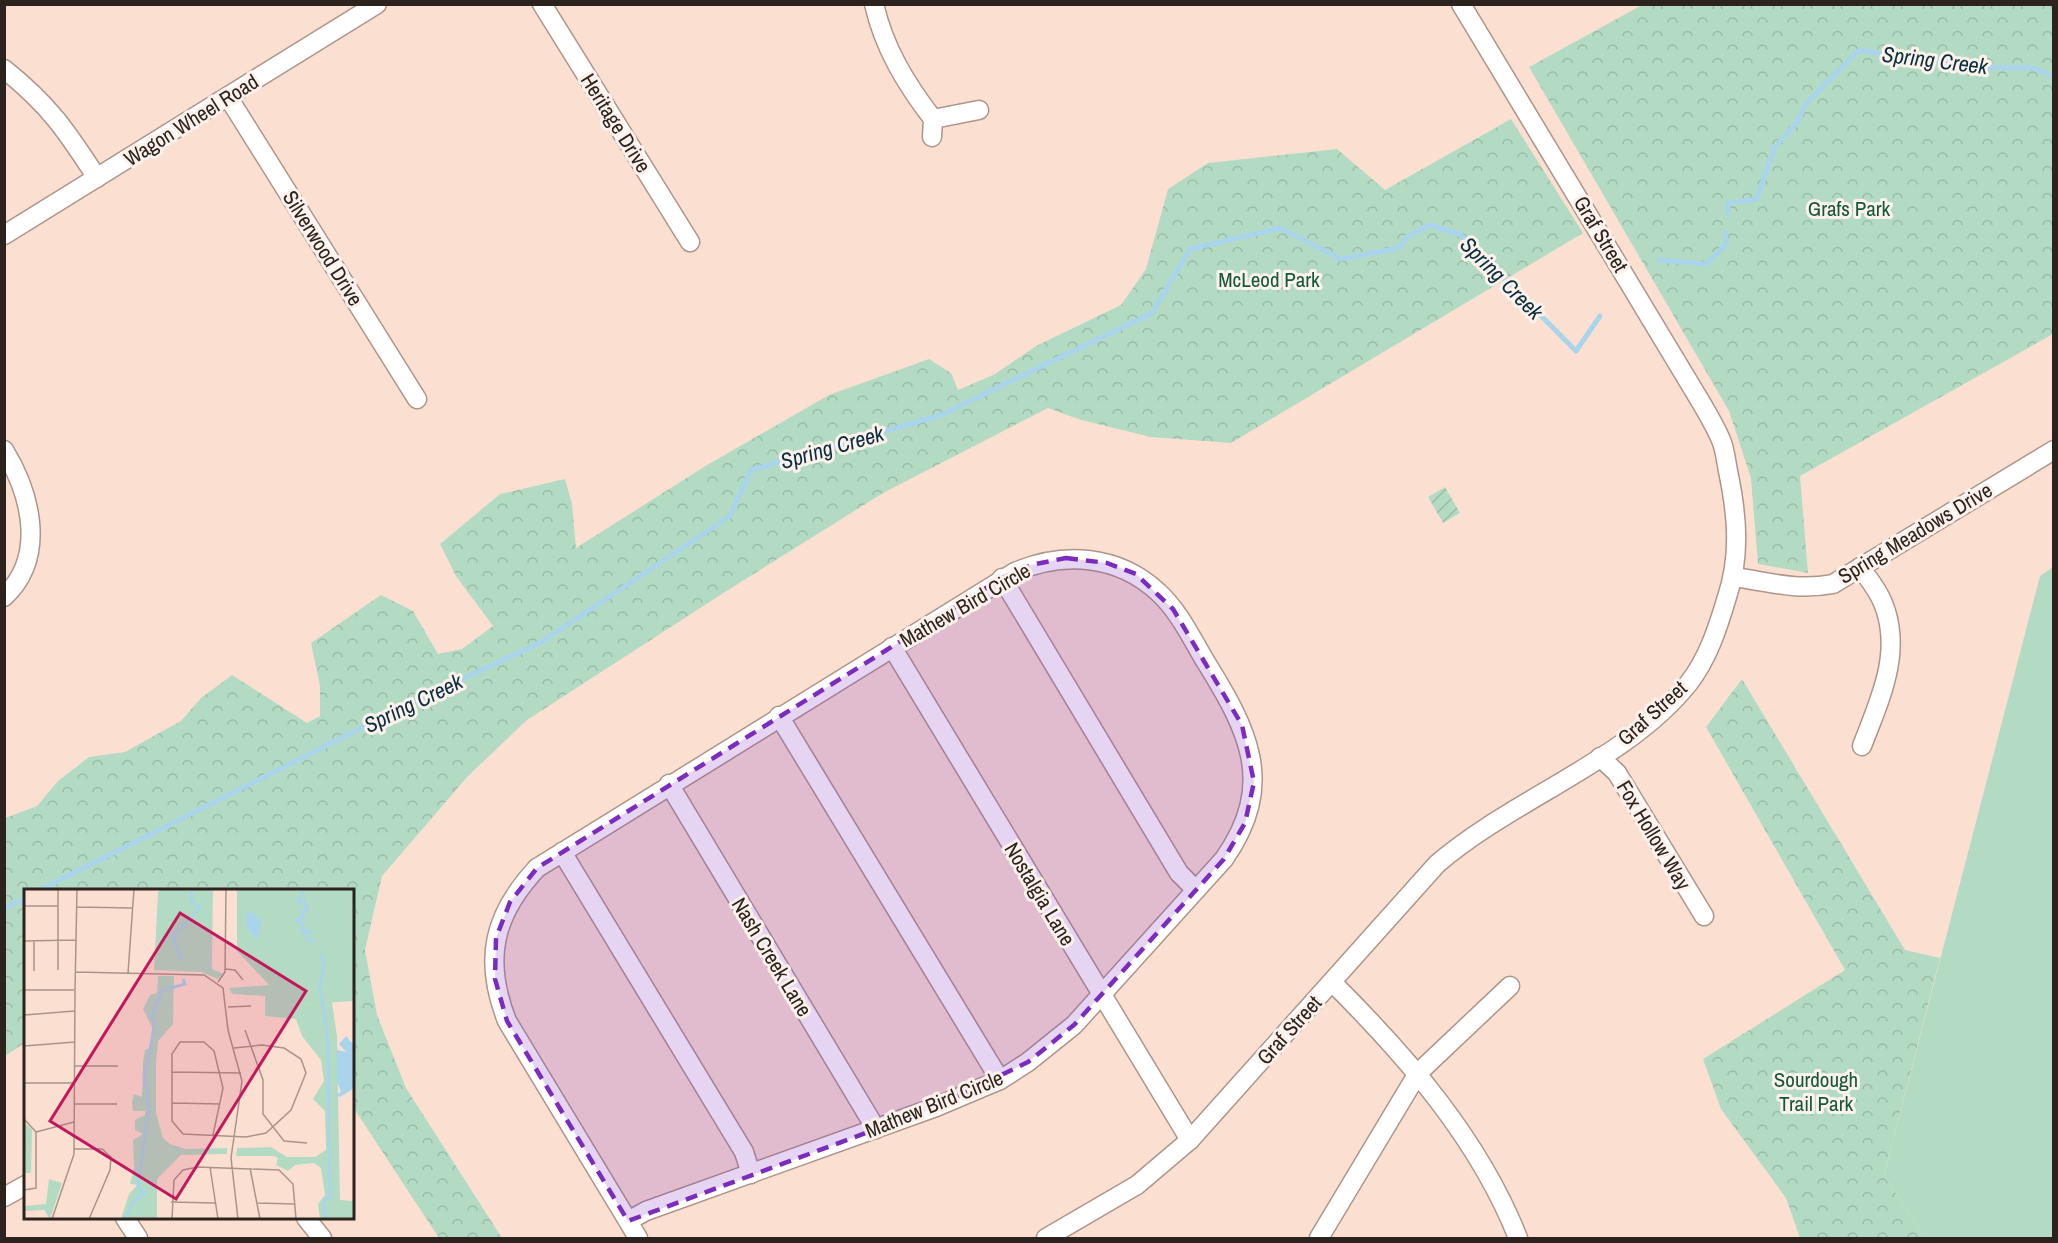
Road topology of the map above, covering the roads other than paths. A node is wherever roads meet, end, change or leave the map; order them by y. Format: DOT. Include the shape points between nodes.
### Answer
graph roads {
  1 [pos="542,4"];
  2 [pos="874,4"];
  3 [pos="1461,4"];
  4 [pos="377,5"];
  5 [pos="4,69"];
  6 [pos="228,97"];
  7 [pos="979,110"];
  8 [pos="933,119"];
  9 [pos="932,137"];
  10 [pos="97,178"];
  11 [pos="4,235"];
  12 [pos="690,242"];
  13 [pos="417,399"];
  14 [pos="4,450"];
  15 [pos="2054,450"];
  16 [pos="1860,567"];
  17 [pos="1734,577"];
  18 [pos="1002,578"];
  19 [pos="4,597"];
  20 [pos="892,648"];
  21 [pos="779,716"];
  22 [pos="1862,746"];
  23 [pos="1600,757"];
  24 [pos="669,784"];
  25 [pos="562,852"];
  26 [pos="1196,890"];
  27 [pos="1704,916"];
  28 [pos="1332,982"];
  29 [pos="1510,986"];
  30 [pos="1102,995"];
  31 [pos="1418,1073"];
  32 [pos="1000,1080"];
  33 [pos="876,1129"];
  34 [pos="1190,1140"];
  35 [pos="751,1174"];
  36 [pos="24,1186"];
  37 [pos="4,1197"];
  38 [pos="126,1219"];
  39 [pos="307,1219"];
  40 [pos="627,1221"];
  41 [pos="138,1239"];
  42 [pos="322,1239"];
  43 [pos="638,1239"];
  44 [pos="1046,1239"];
  45 [pos="1319,1239"];
  46 [pos="1518,1239"];
  1 -- 12 [label="street, Heritage Drive"];
  2 -- 8 [label="street" via="880,32 897,67"];
  3 -- 17 [label="street, Graf Street" via="1722,442 1735,505"];
  4 -- 6 [label="street, Wagon Wheel Road"];
  5 -- 10 [label="street" via="39,97 63,125"];
  6 -- 10 [label="street, Wagon Wheel Road"];
  6 -- 13 [label="street, Silverwood Drive"];
  7 -- 8 [label="street"];
  8 -- 9 [label="street"];
  10 -- 11 [label="street, Wagon Wheel Road"];
  14 -- 19 [label="street" via="27,495 32,526 28,559 13,589"];
  15 -- 16 [label="street, Spring Meadows Drive"];
  16 -- 17 [label="street, Spring Meadows Drive" via="1833,584 1809,588"];
  16 -- 22 [label="street" via="1883,602 1893,646 1882,694"];
  17 -- 23 [label="street, Graf Street" via="1712,642 1688,684 1640,729"];
  18 -- 20 [label="street, Mathew Bird Circle"];
  18 -- 26 [label="street" via="1179,873"];
  18 -- 26 [label="street, Mathew Bird Circle" via="1046,561 1086,559 1107,563 1136,574 1159,593 1190,636 1242,725 1253,762 1254,782 1252,802 1236,841"];
  20 -- 21 [label="street, Mathew Bird Circle"];
  20 -- 30 [label="street, Nostalgia Lane"];
  21 -- 24 [label="street, Mathew Bird Circle"];
  21 -- 32 [label="street"];
  23 -- 27 [label="street, Fox Hollow Way" via="1617,773"];
  23 -- 28 [label="street, Graf Street" via="1460,844 1437,864"];
  24 -- 25 [label="street, Mathew Bird Circle"];
  24 -- 33 [label="street, Nash Creek Lane"];
  25 -- 35 [label="street" via="744,1152"];
  25 -- 40 [label="street, Mathew Bird Circle" via="537,868 510,902 496,938 495,980 507,1021"];
  26 -- 30 [label="street, Mathew Bird Circle"];
  28 -- 31 [label="street"];
  28 -- 34 [label="street, Graf Street"];
  29 -- 31 [label="street"];
  30 -- 32 [label="street, Mathew Bird Circle" via="1052,1043"];
  30 -- 34 [label="street, Nostalgia Lane"];
  31 -- 45 [label="street"];
  31 -- 46 [label="street" via="1483,1167"];
  32 -- 33 [label="street, Mathew Bird Circle"];
  33 -- 35 [label="street, Mathew Bird Circle"];
  34 -- 44 [label="street, Graf Street" via="1137,1185"];
  35 -- 40 [label="street, Mathew Bird Circle"];
  36 -- 37 [label="street"];
  38 -- 41 [label="street"];
  39 -- 42 [label="street"];
  40 -- 43 [label="street, Mathew Bird Circle"];
}
